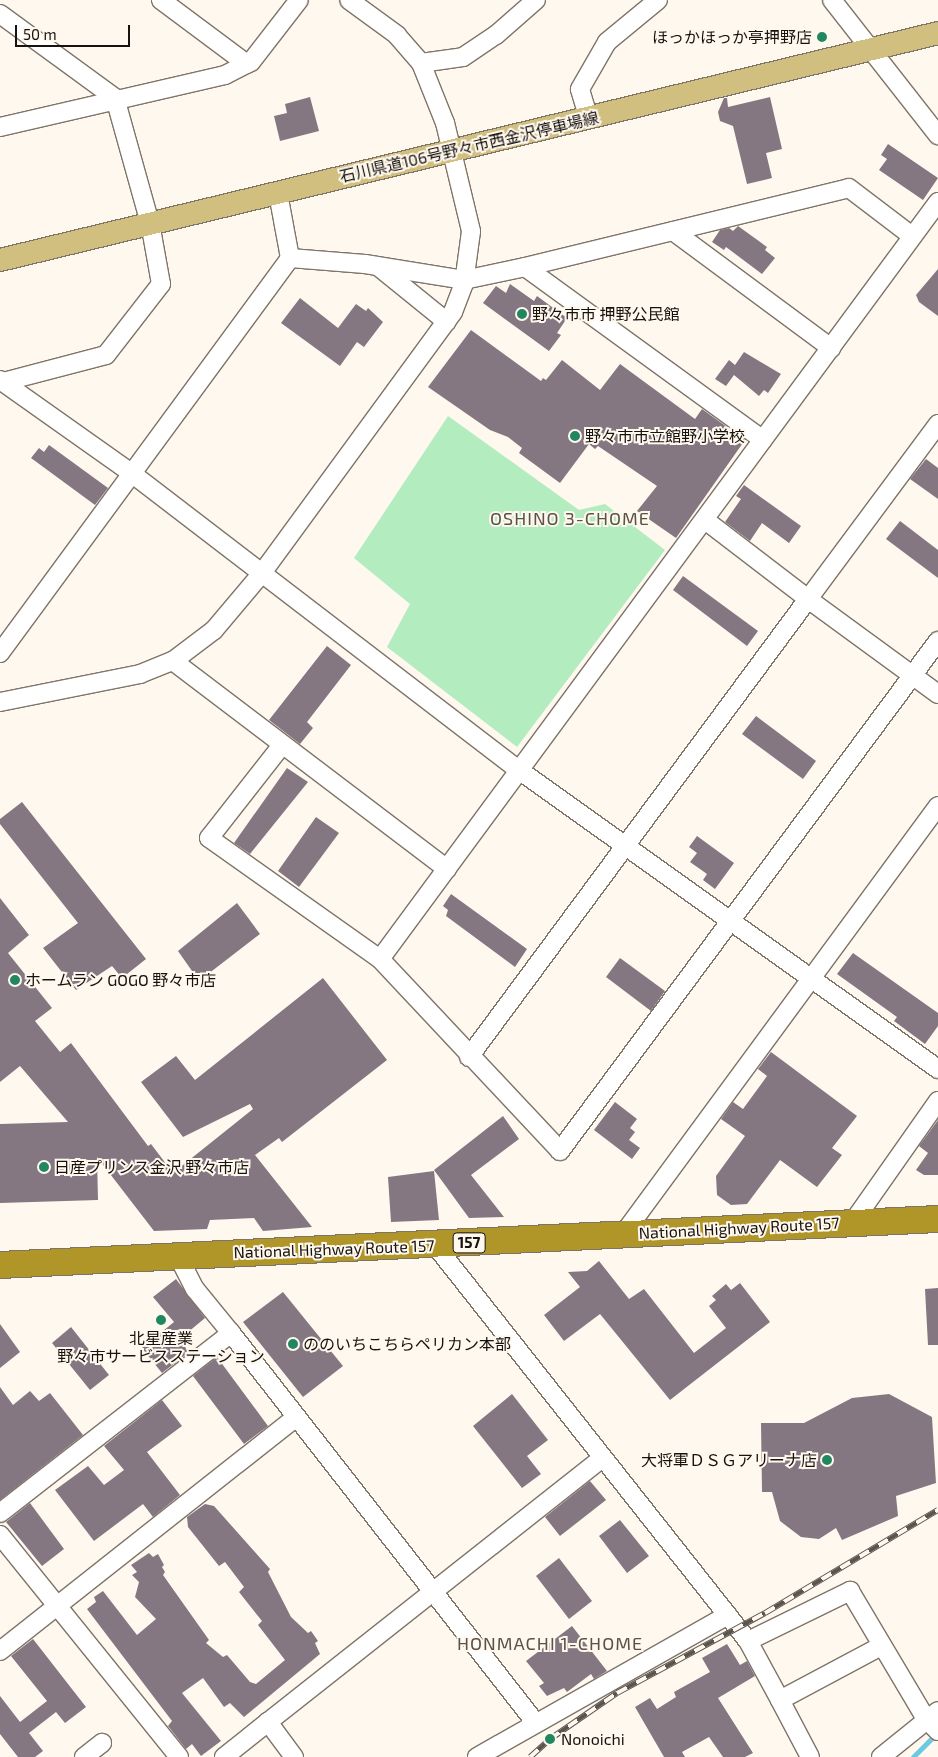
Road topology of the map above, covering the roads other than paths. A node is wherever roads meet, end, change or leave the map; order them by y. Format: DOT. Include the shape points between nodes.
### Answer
graph roads {
  1 [pos="161,0"];
  2 [pos="299,0"];
  3 [pos="349,0"];
  4 [pos="536,0"];
  5 [pos="658,0"];
  6 [pos="832,0"];
  7 [pos="0,14"];
  8 [pos="938,33"];
  9 [pos="868,48"];
  10 [pos="422,63"];
  11 [pos="247,64"];
  12 [pos="115,98"];
  13 [pos="590,119"];
  14 [pos="0,127"];
  15 [pos="938,135"];
  16 [pos="452,151"];
  17 [pos="278,193"];
  18 [pos="938,202"];
  19 [pos="150,223"];
  20 [pos="674,231"];
  21 [pos="912,236"];
  22 [pos="290,258"];
  23 [pos="0,260"];
  24 [pos="379,266"];
  25 [pos="525,267"];
  26 [pos="464,280"];
  27 [pos="447,322"];
  28 [pos="830,348"];
  29 [pos="1,381"];
  30 [pos="938,424"];
  31 [pos="763,440"];
  32 [pos="134,475"];
  33 [pos="705,520"];
  34 [pos="262,573"];
  35 [pos="808,599"];
  36 [pos="938,641"];
  37 [pos="0,653"];
  38 [pos="173,661"];
  39 [pos="912,675"];
  40 [pos="938,694"];
  41 [pos="0,702"];
  42 [pos="282,745"];
  43 [pos="519,770"];
  44 [pos="938,806"];
  45 [pos="625,844"];
  46 [pos="447,869"];
  47 [pos="732,920"];
  48 [pos="380,959"];
  49 [pos="812,977"];
  50 [pos="469,1057"];
  51 [pos="938,1068"];
  52 [pos="938,1100"];
  53 [pos="938,1219"];
  54 [pos="853,1222"];
  55 [pos="624,1233"];
  56 [pos="435,1245"];
  57 [pos="178,1256"];
  58 [pos="0,1265"];
  59 [pos="230,1333"];
  60 [pos="294,1419"];
  61 [pos="601,1459"];
  62 [pos="0,1513"];
  63 [pos="0,1535"];
  64 [pos="432,1592"];
  65 [pos="56,1606"];
  66 [pos="728,1615"];
  67 [pos="748,1641"];
  68 [pos="881,1646"];
  69 [pos="0,1651"];
  70 [pos="780,1700"];
  71 [pos="268,1722"];
  72 [pos="934,1722"];
  73 [pos="536,1723"];
  74 [pos="102,1743"];
  75 [pos="84,1757"];
  76 [pos="179,1757"];
  77 [pos="224,1757"];
  78 [pos="294,1757"];
  79 [pos="477,1757"];
  80 [pos="810,1757"];
  81 [pos="882,1757"];
  1 -- 11 [label="street"];
  2 -- 11 [label="street"];
  3 -- 10 [label="street" via="397,35"];
  4 -- 10 [label="street" via="496,35 463,57"];
  5 -- 13 [label="street" via="607,42 580,89"];
  6 -- 9 [label="street"];
  7 -- 12 [label="street"];
  8 -- 9 [label="main road, 石川県道106号野々市西金沢停車場線"];
  9 -- 13 [label="main road, 石川県道106号野々市西金沢停車場線"];
  9 -- 15 [label="street"];
  10 -- 16 [label="street"];
  11 -- 12 [label="street" via="225,74"];
  12 -- 14 [label="street"];
  12 -- 19 [label="street"];
  13 -- 16 [label="main road, 石川県道106号野々市西金沢停車場線"];
  16 -- 17 [label="main road, 石川県道106号野々市西金沢停車場線"];
  16 -- 26 [label="street" via="471,231"];
  17 -- 19 [label="main road, 石川県道106号野々市西金沢停車場線"];
  17 -- 22 [label="street"];
  18 -- 21 [label="street"];
  19 -- 23 [label="main road, 石川県道106号野々市西金沢停車場線"];
  19 -- 29 [label="street" via="161,284 106,355"];
  20 -- 21 [label="street" via="849,188"];
  20 -- 25 [label="street"];
  20 -- 28 [label="street"];
  21 -- 28 [label="street"];
  22 -- 24 [label="street"];
  22 -- 32 [label="street"];
  24 -- 26 [label="street"];
  24 -- 27 [label="street"];
  25 -- 26 [label="street"];
  25 -- 31 [label="street"];
  26 -- 27 [label="street"];
  27 -- 34 [label="street"];
  28 -- 31 [label="street"];
  29 -- 32 [label="street"];
  30 -- 35 [label="street"];
  31 -- 33 [label="street"];
  32 -- 34 [label="street"];
  32 -- 37 [label="street"];
  33 -- 35 [label="street"];
  33 -- 43 [label="street"];
  34 -- 38 [label="street" via="214,630"];
  34 -- 43 [label="street"];
  35 -- 39 [label="street"];
  35 -- 45 [label="street"];
  36 -- 39 [label="street"];
  38 -- 41 [label="street" via="140,674"];
  38 -- 42 [label="street"];
  39 -- 40 [label="street"];
  39 -- 47 [label="street"];
  42 -- 46 [label="street"];
  42 -- 48 [label="street" via="208,838"];
  43 -- 45 [label="street"];
  43 -- 46 [label="street"];
  44 -- 49 [label="street"];
  45 -- 47 [label="street"];
  45 -- 50 [label="street"];
  46 -- 48 [label="street"];
  47 -- 49 [label="street"];
  47 -- 50 [label="street" via="560,1151"];
  48 -- 50 [label="street"];
  49 -- 51 [label="street"];
  49 -- 55 [label="street"];
  52 -- 54 [label="street"];
  53 -- 54 [label="highway, National Highway Route 157 / 157"];
  54 -- 55 [label="highway, National Highway Route 157 / 157"];
  55 -- 56 [label="highway, National Highway Route 157 / 157"];
  56 -- 57 [label="highway, National Highway Route 157 / 157"];
  56 -- 61 [label="street"];
  57 -- 58 [label="highway, National Highway Route 157 / 157"];
  57 -- 59 [label="street" via="195,1289"];
  59 -- 60 [label="street"];
  59 -- 62 [label="street"];
  60 -- 64 [label="street"];
  60 -- 65 [label="street"];
  61 -- 64 [label="street"];
  61 -- 66 [label="street"];
  63 -- 65 [label="street"];
  64 -- 71 [label="street"];
  64 -- 73 [label="street"];
  65 -- 69 [label="street"];
  65 -- 76 [label="street"];
  66 -- 67 [label="street"];
  66 -- 73 [label="street"];
  67 -- 68 [label="street" via="850,1590"];
  67 -- 70 [label="street"];
  68 -- 70 [label="street"];
  68 -- 72 [label="street"];
  70 -- 80 [label="street"];
  71 -- 77 [label="street"];
  71 -- 78 [label="street"];
  72 -- 81 [label="street"];
  73 -- 79 [label="street"];
  74 -- 75 [label="street"];
}
